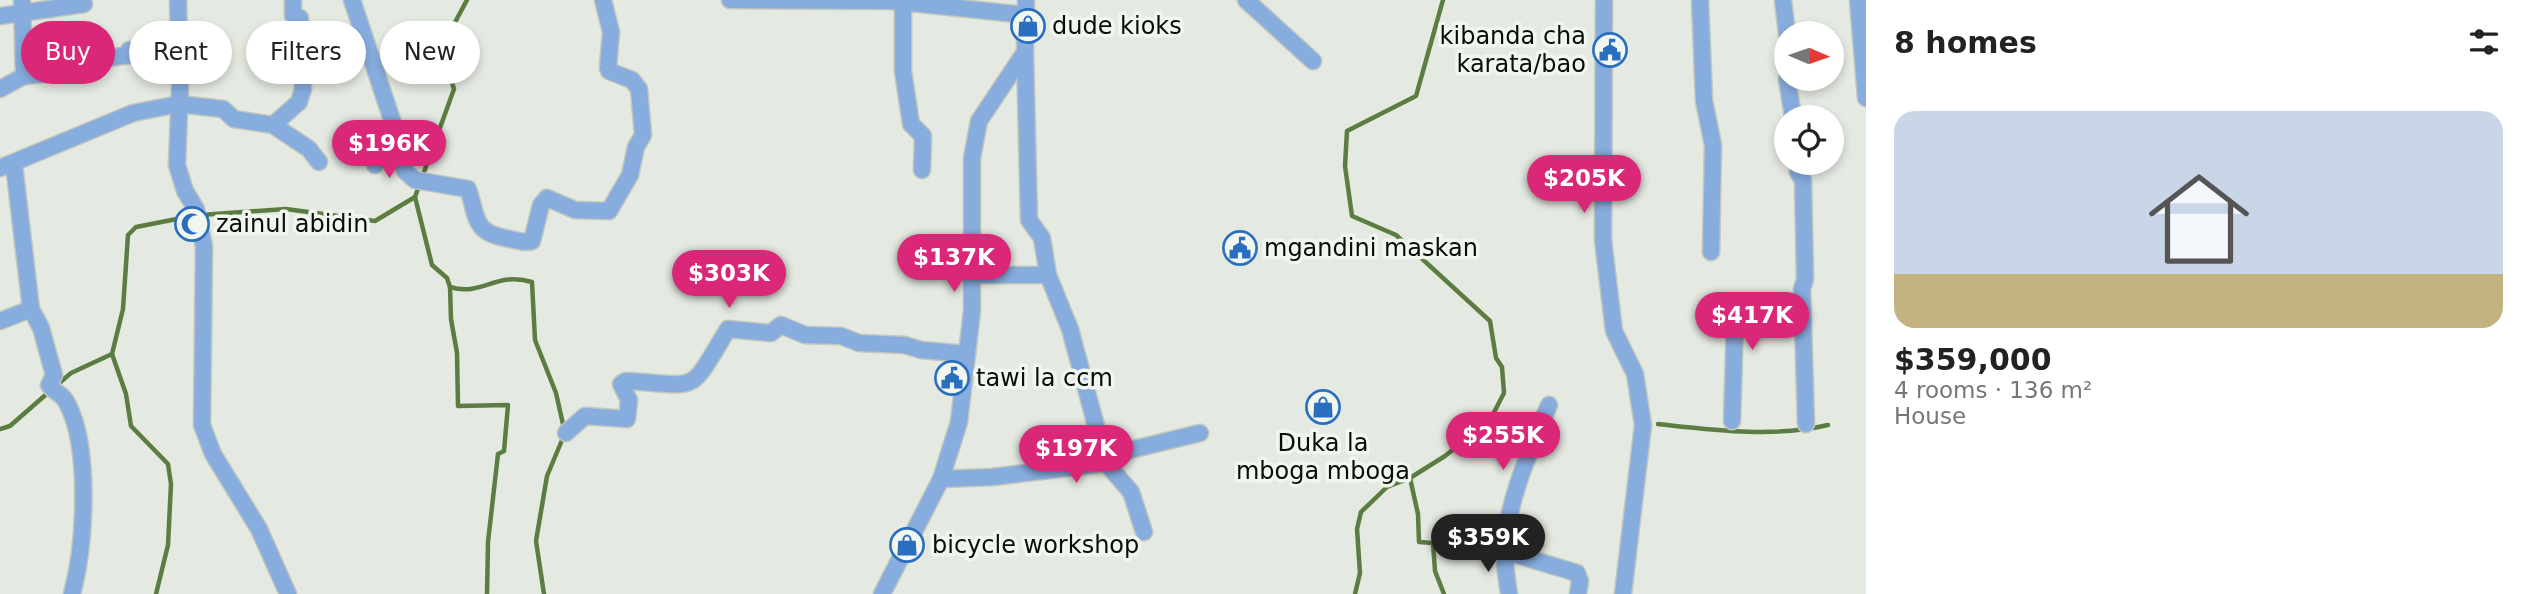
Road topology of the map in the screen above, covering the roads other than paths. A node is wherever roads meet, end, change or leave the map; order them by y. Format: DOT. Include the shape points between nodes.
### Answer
graph roads {
  1 [pos="178,0"];
  2 [pos="293,0"];
  3 [pos="352,0"];
  4 [pos="603,0"];
  5 [pos="730,0"];
  6 [pos="1246,0"];
  7 [pos="1604,0"];
  8 [pos="1700,0"];
  9 [pos="1783,0"];
  10 [pos="1858,0"];
  11 [pos="762,1"];
  12 [pos="903,2"];
  13 [pos="956,3"];
  14 [pos="84,4"];
  15 [pos="22,7"];
  16 [pos="1026,7"];
  17 [pos="0,16"];
  18 [pos="178,21"];
  19 [pos="1785,21"];
  20 [pos="1026,52"];
  21 [pos="1313,61"];
  22 [pos="21,78"];
  23 [pos="179,84"];
  24 [pos="0,89"];
  25 [pos="1866,98"];
  26 [pos="179,104"];
  27 [pos="273,125"];
  28 [pos="398,150"];
  29 [pos="319,162"];
  30 [pos="375,165"];
  31 [pos="7,166"];
  32 [pos="922,170"];
  33 [pos="1800,175"];
  34 [pos="1711,252"];
  35 [pos="973,275"];
  36 [pos="1048,275"];
  37 [pos="31,309"];
  38 [pos="1802,312"];
  39 [pos="0,321"];
  40 [pos="967,354"];
  41 [pos="1549,405"];
  42 [pos="1732,421"];
  43 [pos="1806,424"];
  44 [pos="566,433"];
  45 [pos="1200,433"];
  46 [pos="1106,463"];
  47 [pos="941,479"];
  48 [pos="1144,532"];
  49 [pos="1504,551"];
  50 [pos="72,594"];
  51 [pos="288,594"];
  52 [pos="881,594"];
  53 [pos="1509,594"];
  54 [pos="1578,594"];
  55 [pos="1623,594"];
  1 -- 18 [label="street"];
  2 -- 27 [label="street" via="293,15 300,18 303,89 299,102"];
  3 -- 28 [label="street"];
  4 -- 28 [label="street" via="611,32 608,68 632,80 639,89 643,135 630,175 609,211 575,210 547,198 532,241 500,237 483,230 472,213 468,189 421,181 405,171"];
  5 -- 11 [label="street"];
  6 -- 21 [label="street"];
  7 -- 55 [label="street" via="1602,240 1614,331 1635,374 1643,425"];
  8 -- 34 [label="street" via="1704,101 1713,145"];
  9 -- 19 [label="street"];
  10 -- 25 [label="street"];
  11 -- 12 [label="street"];
  12 -- 13 [label="street"];
  12 -- 32 [label="street" via="903,71 911,124 923,136"];
  13 -- 16 [label="street"];
  14 -- 15 [label="street"];
  15 -- 17 [label="street"];
  16 -- 20 [label="street"];
  20 -- 35 [label="street" via="979,121 972,158"];
  20 -- 36 [label="street" via="1029,220 1042,238"];
  22 -- 24 [label="street"];
  23 -- 26 [label="street"];
  26 -- 27 [label="street" via="223,109 234,119"];
  26 -- 31 [label="street" via="134,113"];
  26 -- 51 [label="street" via="177,165 198,216 204,246 202,425 218,463 259,529"];
  27 -- 29 [label="street" via="309,149"];
  28 -- 30 [label="street" via="375,153"];
  31 -- 37 [label="street"];
  33 -- 38 [label="street"];
  35 -- 36 [label="street"];
  35 -- 40 [label="street"];
  36 -- 46 [label="street" via="1070,329"];
  37 -- 39 [label="street"];
  37 -- 50 [label="street" via="54,375 52,389 68,403 79,453 83,535"];
  38 -- 42 [label="street" via="1735,320"];
  38 -- 43 [label="street"];
  40 -- 44 [label="street" via="805,335 780,325 771,333 728,329 705,370 691,383 673,386 626,381 621,384 629,400 627,419 585,416"];
  40 -- 47 [label="street" via="959,422"];
  41 -- 49 [label="street" via="1523,468"];
  45 -- 46 [label="street" via="1130,450"];
  46 -- 47 [label="street"];
  46 -- 48 [label="street" via="1131,492"];
  47 -- 52 [label="street"];
  49 -- 53 [label="street"];
  49 -- 54 [label="street" via="1577,573"];
}
